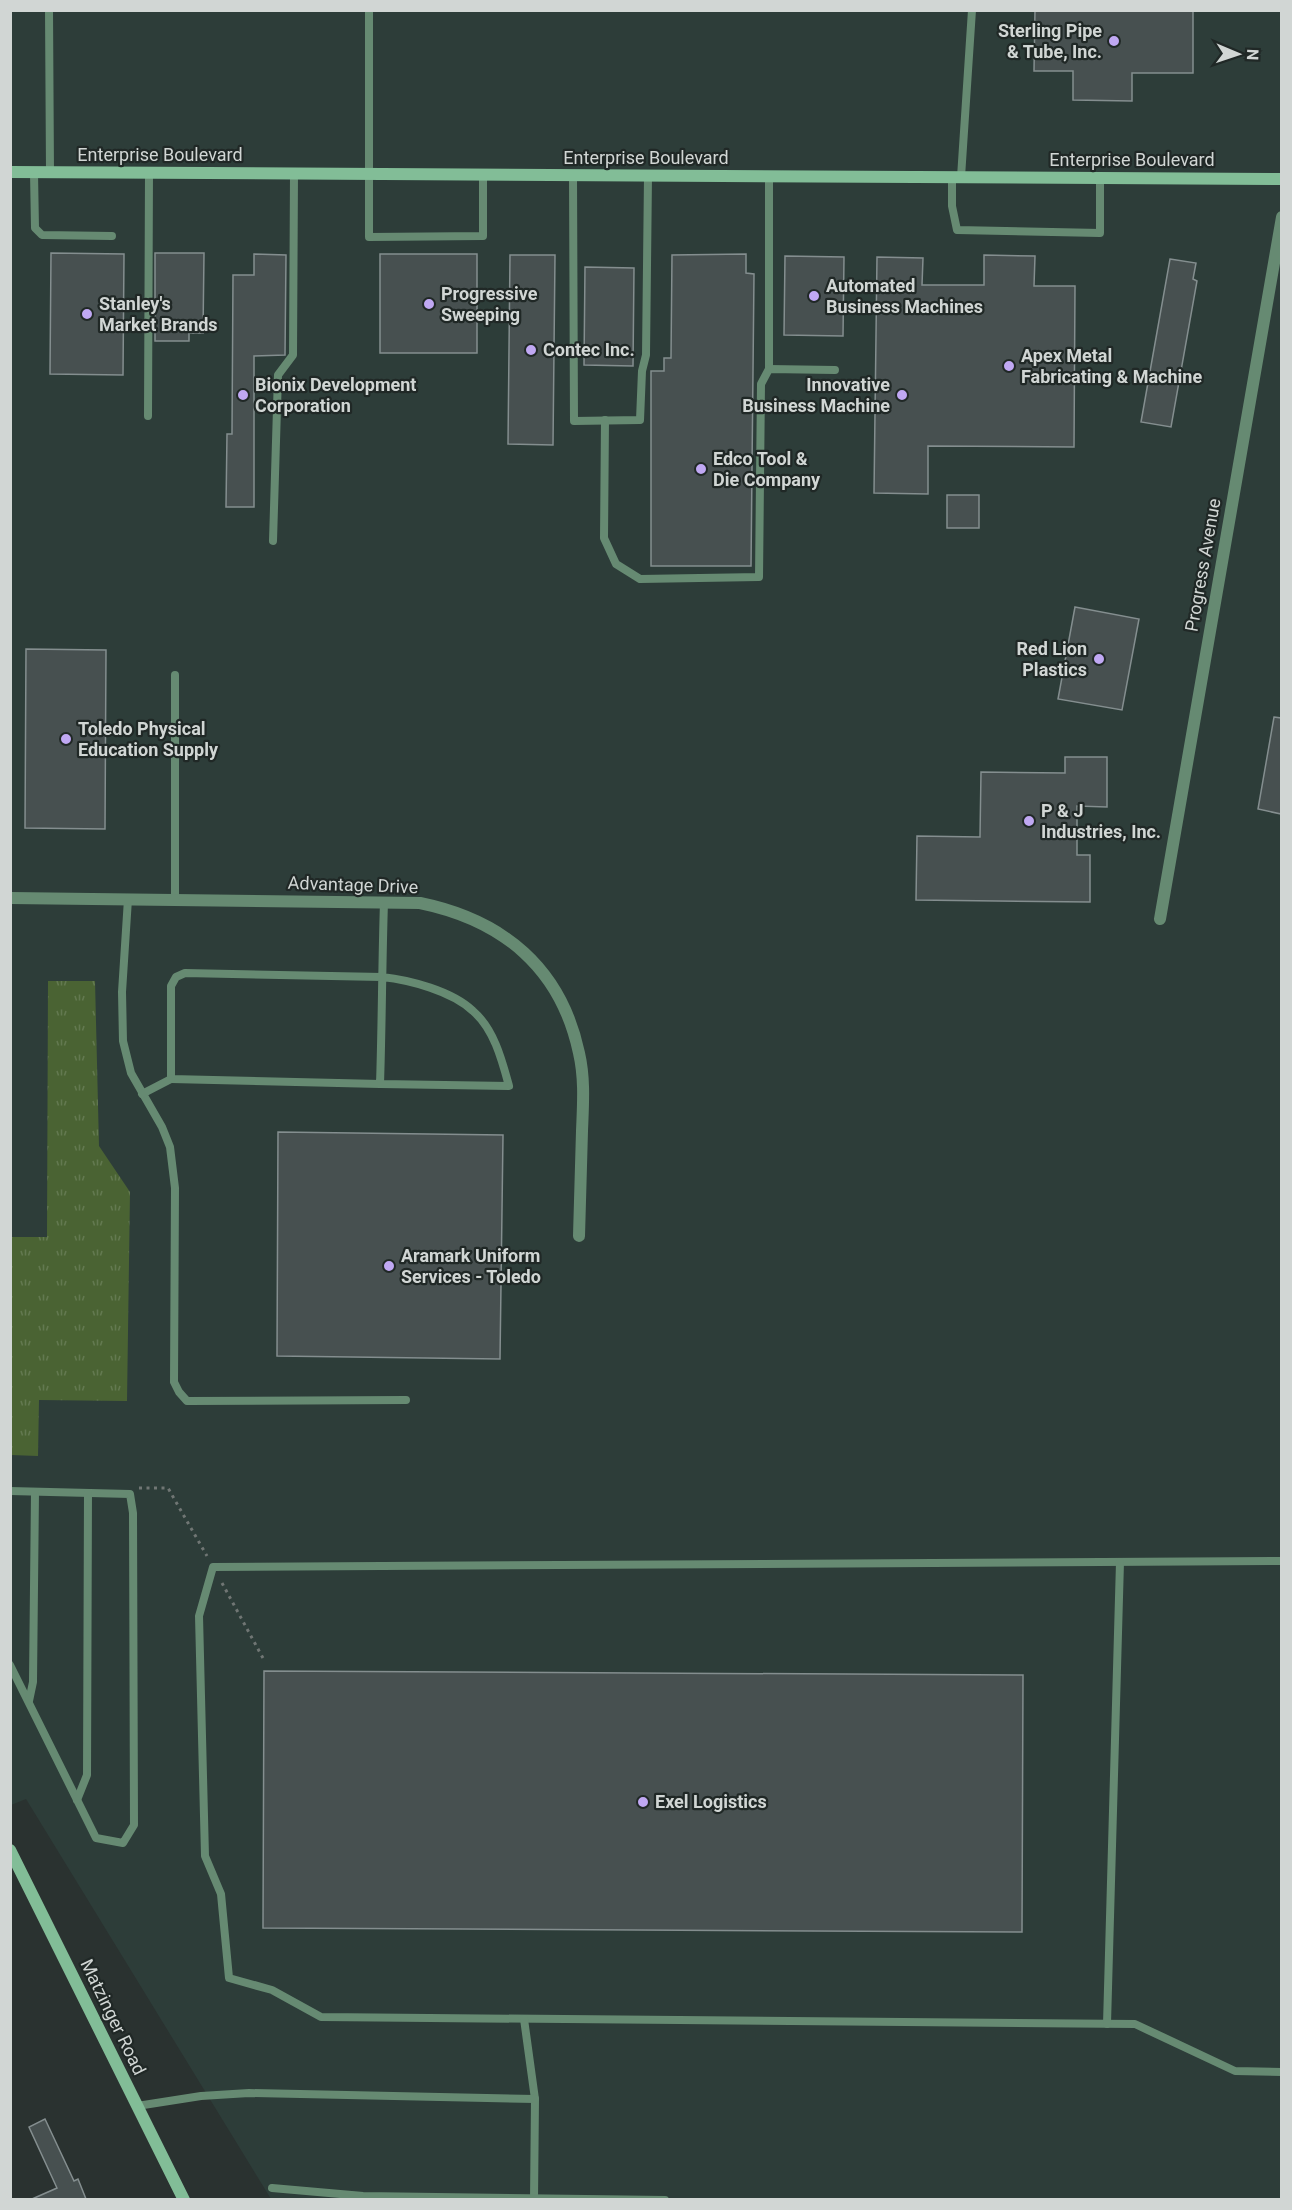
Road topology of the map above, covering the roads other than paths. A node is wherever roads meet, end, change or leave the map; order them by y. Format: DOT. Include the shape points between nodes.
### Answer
graph roads {
  1 [pos="49,10"];
  2 [pos="369,10"];
  3 [pos="972,10"];
  4 [pos="10,172"];
  5 [pos="34,173"];
  6 [pos="50,173"];
  7 [pos="149,173"];
  8 [pos="294,174"];
  9 [pos="369,174"];
  10 [pos="483,175"];
  11 [pos="573,175"];
  12 [pos="648,176"];
  13 [pos="770,176"];
  14 [pos="957,177"];
  15 [pos="1100,178"];
  16 [pos="1281,179"];
  17 [pos="1281,217"];
  18 [pos="112,236"];
  19 [pos="769,369"];
  20 [pos="835,370"];
  21 [pos="148,416"];
  22 [pos="605,420"];
  23 [pos="273,541"];
  24 [pos="175,675"];
  25 [pos="10,898"];
  26 [pos="128,899"];
  27 [pos="175,899"];
  28 [pos="384,902"];
  29 [pos="1160,918"];
  30 [pos="382,977"];
  31 [pos="171,1079"];
  32 [pos="380,1084"];
  33 [pos="142,1094"];
  34 [pos="579,1236"];
  35 [pos="406,1400"];
  36 [pos="10,1491"];
  37 [pos="35,1492"];
  38 [pos="88,1493"];
  39 [pos="1281,1561"];
  40 [pos="1120,1562"];
  41 [pos="10,1665"];
  42 [pos="28,1701"];
  43 [pos="77,1800"];
  44 [pos="10,1850"];
  45 [pos="524,2019"];
  46 [pos="1107,2024"];
  47 [pos="1281,2072"];
  48 [pos="535,2099"];
  49 [pos="137,2106"];
  50 [pos="272,2188"];
  51 [pos="363,2198"];
  52 [pos="184,2199"];
  53 [pos="534,2199"];
  54 [pos="665,2199"];
  1 -- 6 [label="lane"];
  2 -- 9 [label="lane"];
  3 -- 14 [label="lane"];
  4 -- 5 [label="street, Enterprise Boulevard"];
  5 -- 6 [label="street, Enterprise Boulevard"];
  5 -- 18 [label="lane" via="35,228 42,235"];
  6 -- 7 [label="street, Enterprise Boulevard"];
  7 -- 8 [label="street, Enterprise Boulevard"];
  7 -- 21 [label="lane"];
  8 -- 9 [label="street, Enterprise Boulevard"];
  8 -- 23 [label="lane" via="293,355 278,375"];
  9 -- 10 [label="street, Enterprise Boulevard"];
  9 -- 10 [label="lane" via="369,237 483,236"];
  10 -- 11 [label="street, Enterprise Boulevard"];
  11 -- 12 [label="street, Enterprise Boulevard"];
  11 -- 22 [label="lane" via="574,421"];
  12 -- 13 [label="street, Enterprise Boulevard"];
  12 -- 22 [label="lane" via="646,355 640,420"];
  13 -- 14 [label="street, Enterprise Boulevard"];
  13 -- 19 [label="lane"];
  14 -- 15 [label="street, Enterprise Boulevard"];
  14 -- 15 [label="lane" via="952,206 957,230 1100,233"];
  15 -- 16 [label="street, Enterprise Boulevard"];
  17 -- 29 [label="street, Progress Avenue"];
  19 -- 20 [label="lane"];
  19 -- 22 [label="lane" via="761,384 759,577 640,579 616,564 604,538"];
  24 -- 27 [label="lane"];
  25 -- 26 [label="street, Advantage Drive"];
  26 -- 27 [label="street, Advantage Drive"];
  26 -- 33 [label="lane" via="123,1041 131,1073"];
  27 -- 28 [label="street, Advantage Drive"];
  28 -- 30 [label="lane"];
  28 -- 34 [label="street, Advantage Drive" via="420,903 476,920 504,935 547,975 562,1001 580,1054 583,1082"];
  30 -- 31 [label="lane" via="184,973 171,986"];
  30 -- 32 [label="lane"];
  30 -- 32 [label="lane" via="443,992 473,1010 493,1038 509,1086"];
  31 -- 32 [label="lane"];
  31 -- 33 [label="lane"];
  33 -- 35 [label="lane" via="171,1150 175,1188 174,1382 179,1392 187,1401"];
  36 -- 37 [label="lane"];
  37 -- 38 [label="lane"];
  37 -- 42 [label="lane" via="33,1682"];
  38 -- 43 [label="lane" via="87,1775"];
  38 -- 43 [label="lane" via="130,1494 133,1514 134,1825 123,1843 96,1838"];
  39 -- 40 [label="lane"];
  40 -- 45 [label="lane" via="213,1567 199,1616 204,1856 221,1894 229,1978 272,1990 321,2017"];
  40 -- 46 [label="lane"];
  41 -- 42 [label="lane"];
  42 -- 43 [label="lane"];
  44 -- 49 [label="street, Matzinger Road"];
  45 -- 46 [label="lane"];
  45 -- 48 [label="lane"];
  46 -- 47 [label="lane" via="1135,2024 1235,2071"];
  48 -- 49 [label="lane" via="249,2093"];
  48 -- 53 [label="lane"];
  49 -- 52 [label="street, Matzinger Road"];
  50 -- 51 [label="lane"];
  51 -- 53 [label="lane"];
  53 -- 54 [label="lane"];
}
